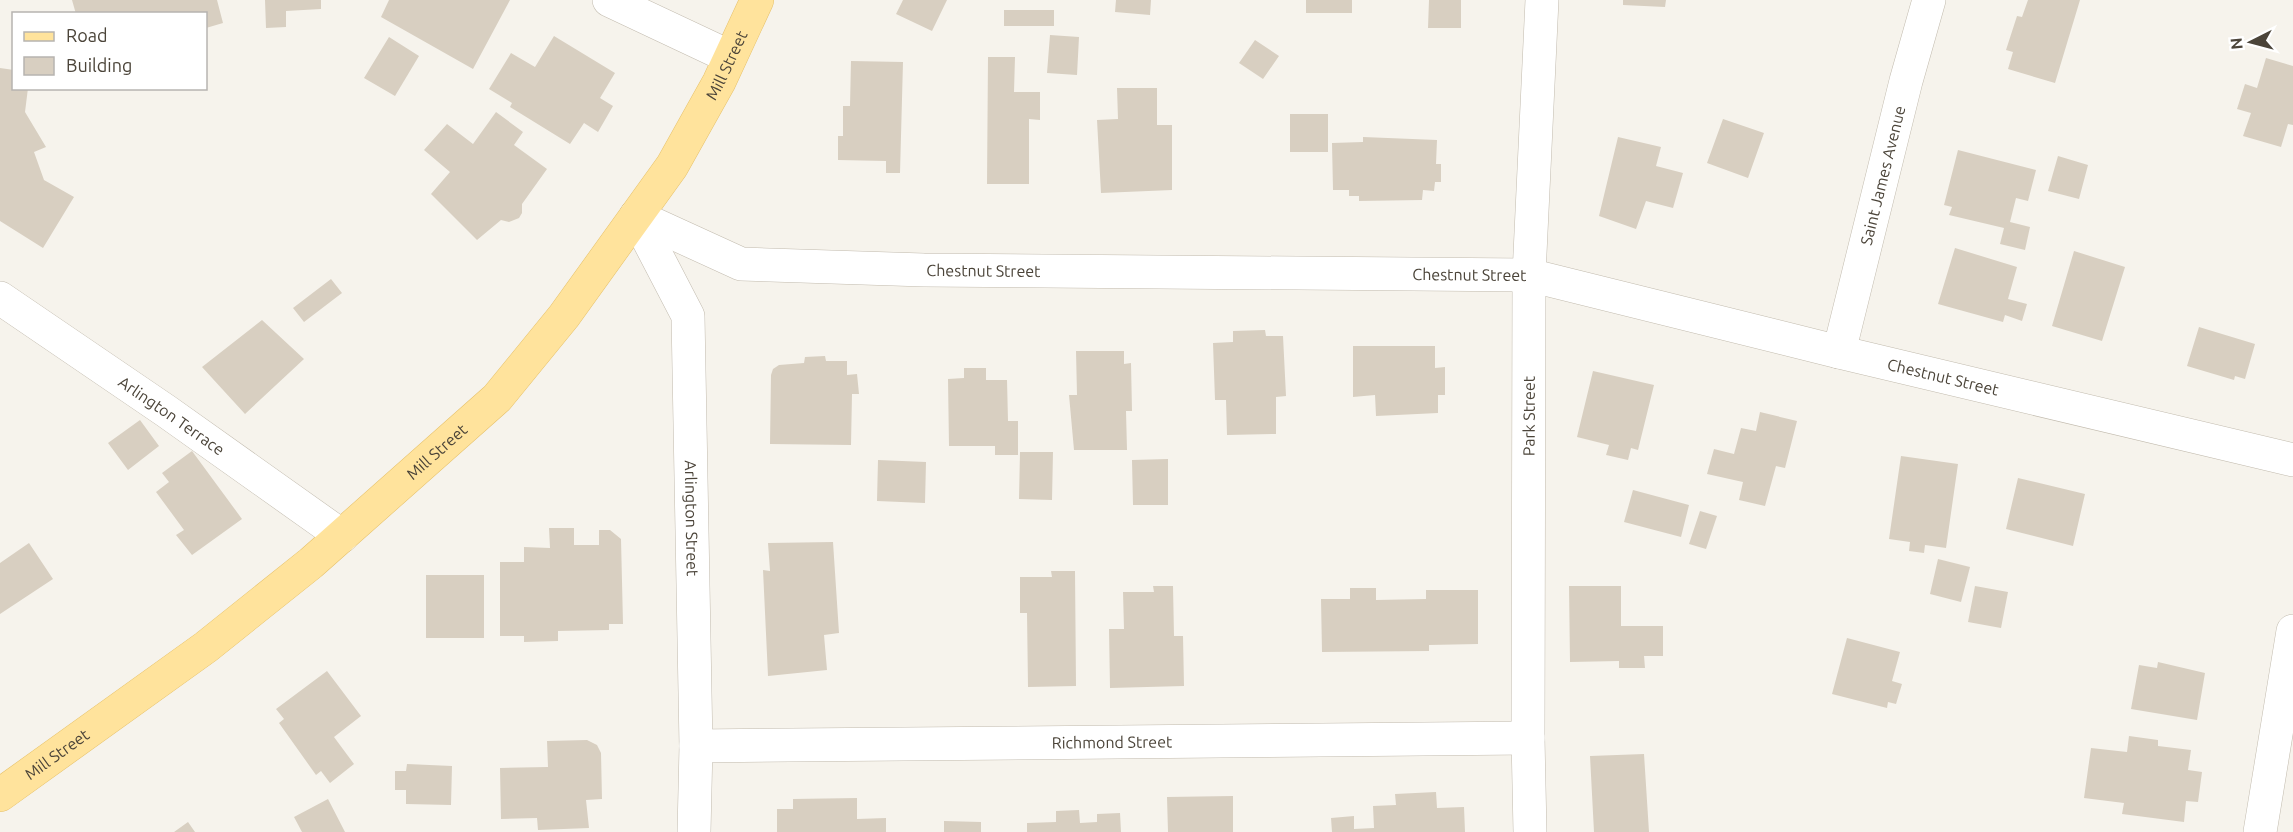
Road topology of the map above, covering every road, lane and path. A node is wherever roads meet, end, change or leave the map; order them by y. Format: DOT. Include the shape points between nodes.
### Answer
graph roads {
  1 [pos="609,0"];
  2 [pos="757,0"];
  3 [pos="1542,0"];
  4 [pos="1929,0"];
  5 [pos="730,57"];
  6 [pos="636,216"];
  7 [pos="1529,275"];
  8 [pos="0,298"];
  9 [pos="1839,352"];
  10 [pos="2293,460"];
  11 [pos="342,536"];
  12 [pos="2293,631"];
  13 [pos="1528,738"];
  14 [pos="696,746"];
  15 [pos="0,795"];
  16 [pos="694,832"];
  17 [pos="1530,832"];
  18 [pos="2260,832"];
  1 -- 5 [label="street"];
  2 -- 5 [label="main road, Mill Street"];
  3 -- 7 [label="street, Park Street"];
  4 -- 9 [label="street, Saint James Avenue"];
  5 -- 6 [label="main road, Mill Street" via="672,166"];
  6 -- 7 [label="street, Chestnut Street" via="741,264 924,270"];
  6 -- 11 [label="main road, Mill Street" via="564,316 497,398"];
  6 -- 14 [label="street, Arlington Street" via="688,316"];
  7 -- 9 [label="street, Chestnut Street"];
  7 -- 13 [label="street, Park Street"];
  8 -- 11 [label="street, Arlington Terrace"];
  9 -- 10 [label="street, Chestnut Street"];
  11 -- 15 [label="main road, Mill Street" via="206,647"];
  12 -- 18 [label="street"];
  13 -- 14 [label="street, Richmond Street"];
  13 -- 17 [label="street, Park Street"];
  14 -- 16 [label="street, Arlington Street"];
}
